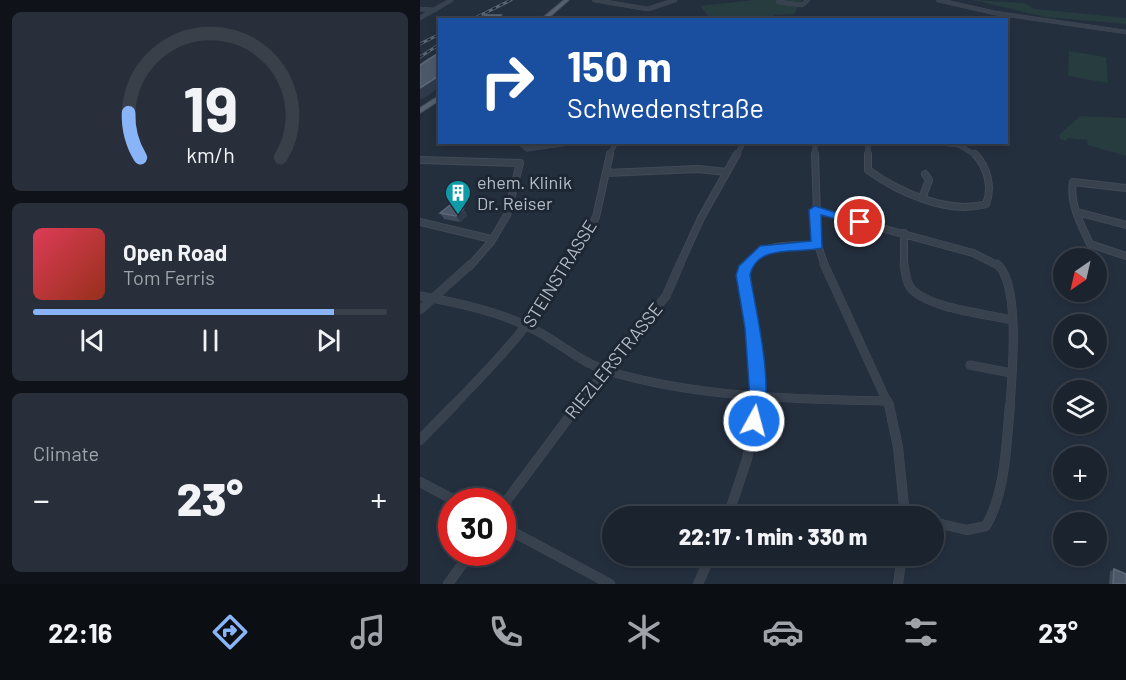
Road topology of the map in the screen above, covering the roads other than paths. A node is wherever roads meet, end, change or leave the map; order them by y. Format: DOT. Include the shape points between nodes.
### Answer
graph roads {
  1 [pos="451,0"];
  2 [pos="567,0"];
  3 [pos="594,0"];
  4 [pos="675,0"];
  5 [pos="808,0"];
  6 [pos="938,0"];
  7 [pos="778,2"];
  8 [pos="420,9"];
  9 [pos="438,10"];
  10 [pos="420,18"];
  11 [pos="544,18"];
  12 [pos="1126,33"];
  13 [pos="438,98"];
  14 [pos="420,111"];
  15 [pos="520,144"];
  16 [pos="564,144"];
  17 [pos="615,144"];
  18 [pos="743,144"];
  19 [pos="815,144"];
  20 [pos="868,144"];
  21 [pos="942,144"];
  22 [pos="420,160"];
  23 [pos="727,172"];
  24 [pos="606,173"];
  25 [pos="925,174"];
  26 [pos="1126,188"];
  27 [pos="923,196"];
  28 [pos="815,210"];
  29 [pos="1077,212"];
  30 [pos="420,222"];
  31 [pos="1126,225"];
  32 [pos="904,233"];
  33 [pos="491,239"];
  34 [pos="818,245"];
  35 [pos="1126,256"];
  36 [pos="420,296"];
  37 [pos="434,298"];
  38 [pos="420,310"];
  39 [pos="1012,320"];
  40 [pos="529,327"];
  41 [pos="970,365"];
  42 [pos="608,371"];
  43 [pos="1011,373"];
  44 [pos="758,398"];
  45 [pos="888,401"];
  46 [pos="420,440"];
  47 [pos="420,482"];
  48 [pos="516,488"];
  49 [pos="438,492"];
  50 [pos="732,506"];
  51 [pos="904,506"];
  52 [pos="944,525"];
  53 [pos="516,533"];
  54 [pos="461,566"];
  55 [pos="706,566"];
  56 [pos="900,566"];
  57 [pos="448,584"];
  58 [pos="610,584"];
  59 [pos="698,584"];
  60 [pos="898,584"];
  1 -- 9 [label="street"];
  2 -- 11 [label="main road"];
  3 -- 4 [label="street" via="652,8"];
  5 -- 7 [label="street" via="802,5"];
  6 -- 12 [label="street" via="988,12"];
  8 -- 9 [label="street"];
  9 -- 10 [label="street"];
  13 -- 14 [label="main road"];
  15 -- 16 [label="street" via="534,149"];
  17 -- 24 [label="street, STEINSTRASSE"];
  18 -- 23 [label="street, RIEZLERSTRASSE"];
  19 -- 28 [label="street"];
  20 -- 27 [label="street" via="868,170 889,185"];
  21 -- 27 [label="street" via="973,149 983,163 991,187 986,204 974,208"];
  22 -- 33 [label="street" via="520,163 506,216"];
  23 -- 24 [label="street"];
  23 -- 42 [label="street, RIEZLERSTRASSE" via="701,218 666,296"];
  24 -- 40 [label="street, STEINSTRASSE" via="601,202 590,230"];
  25 -- 27 [label="street" via="929,180"];
  26 -- 29 [label="street" via="1073,182"];
  28 -- 32 [label="street"];
  28 -- 34 [label="street"];
  29 -- 31 [label="street"];
  29 -- 35 [label="street" via="1090,244"];
  30 -- 33 [label="street"];
  32 -- 39 [label="street" via="993,261 1006,272"];
  32 -- 39 [label="street" via="904,264 915,292"];
  33 -- 37 [label="street"];
  34 -- 44 [label="street" via="764,249 745,266"];
  34 -- 45 [label="street" via="830,281"];
  36 -- 37 [label="street"];
  37 -- 38 [label="street"];
  37 -- 40 [label="street"];
  39 -- 43 [label="street"];
  40 -- 42 [label="street" via="586,363"];
  40 -- 46 [label="street, STEINSTRASSE"];
  41 -- 43 [label="street"];
  42 -- 44 [label="street"];
  42 -- 48 [label="street, RIEZLERSTRASSE"];
  43 -- 52 [label="street" via="1002,480 992,520 984,528 968,530"];
  44 -- 45 [label="street"];
  44 -- 50 [label="street" via="746,467"];
  45 -- 51 [label="street"];
  47 -- 49 [label="street"];
  53 -- 58 [label="street"];
  54 -- 57 [label="street"];
  55 -- 59 [label="street"];
  56 -- 60 [label="street"];
}
